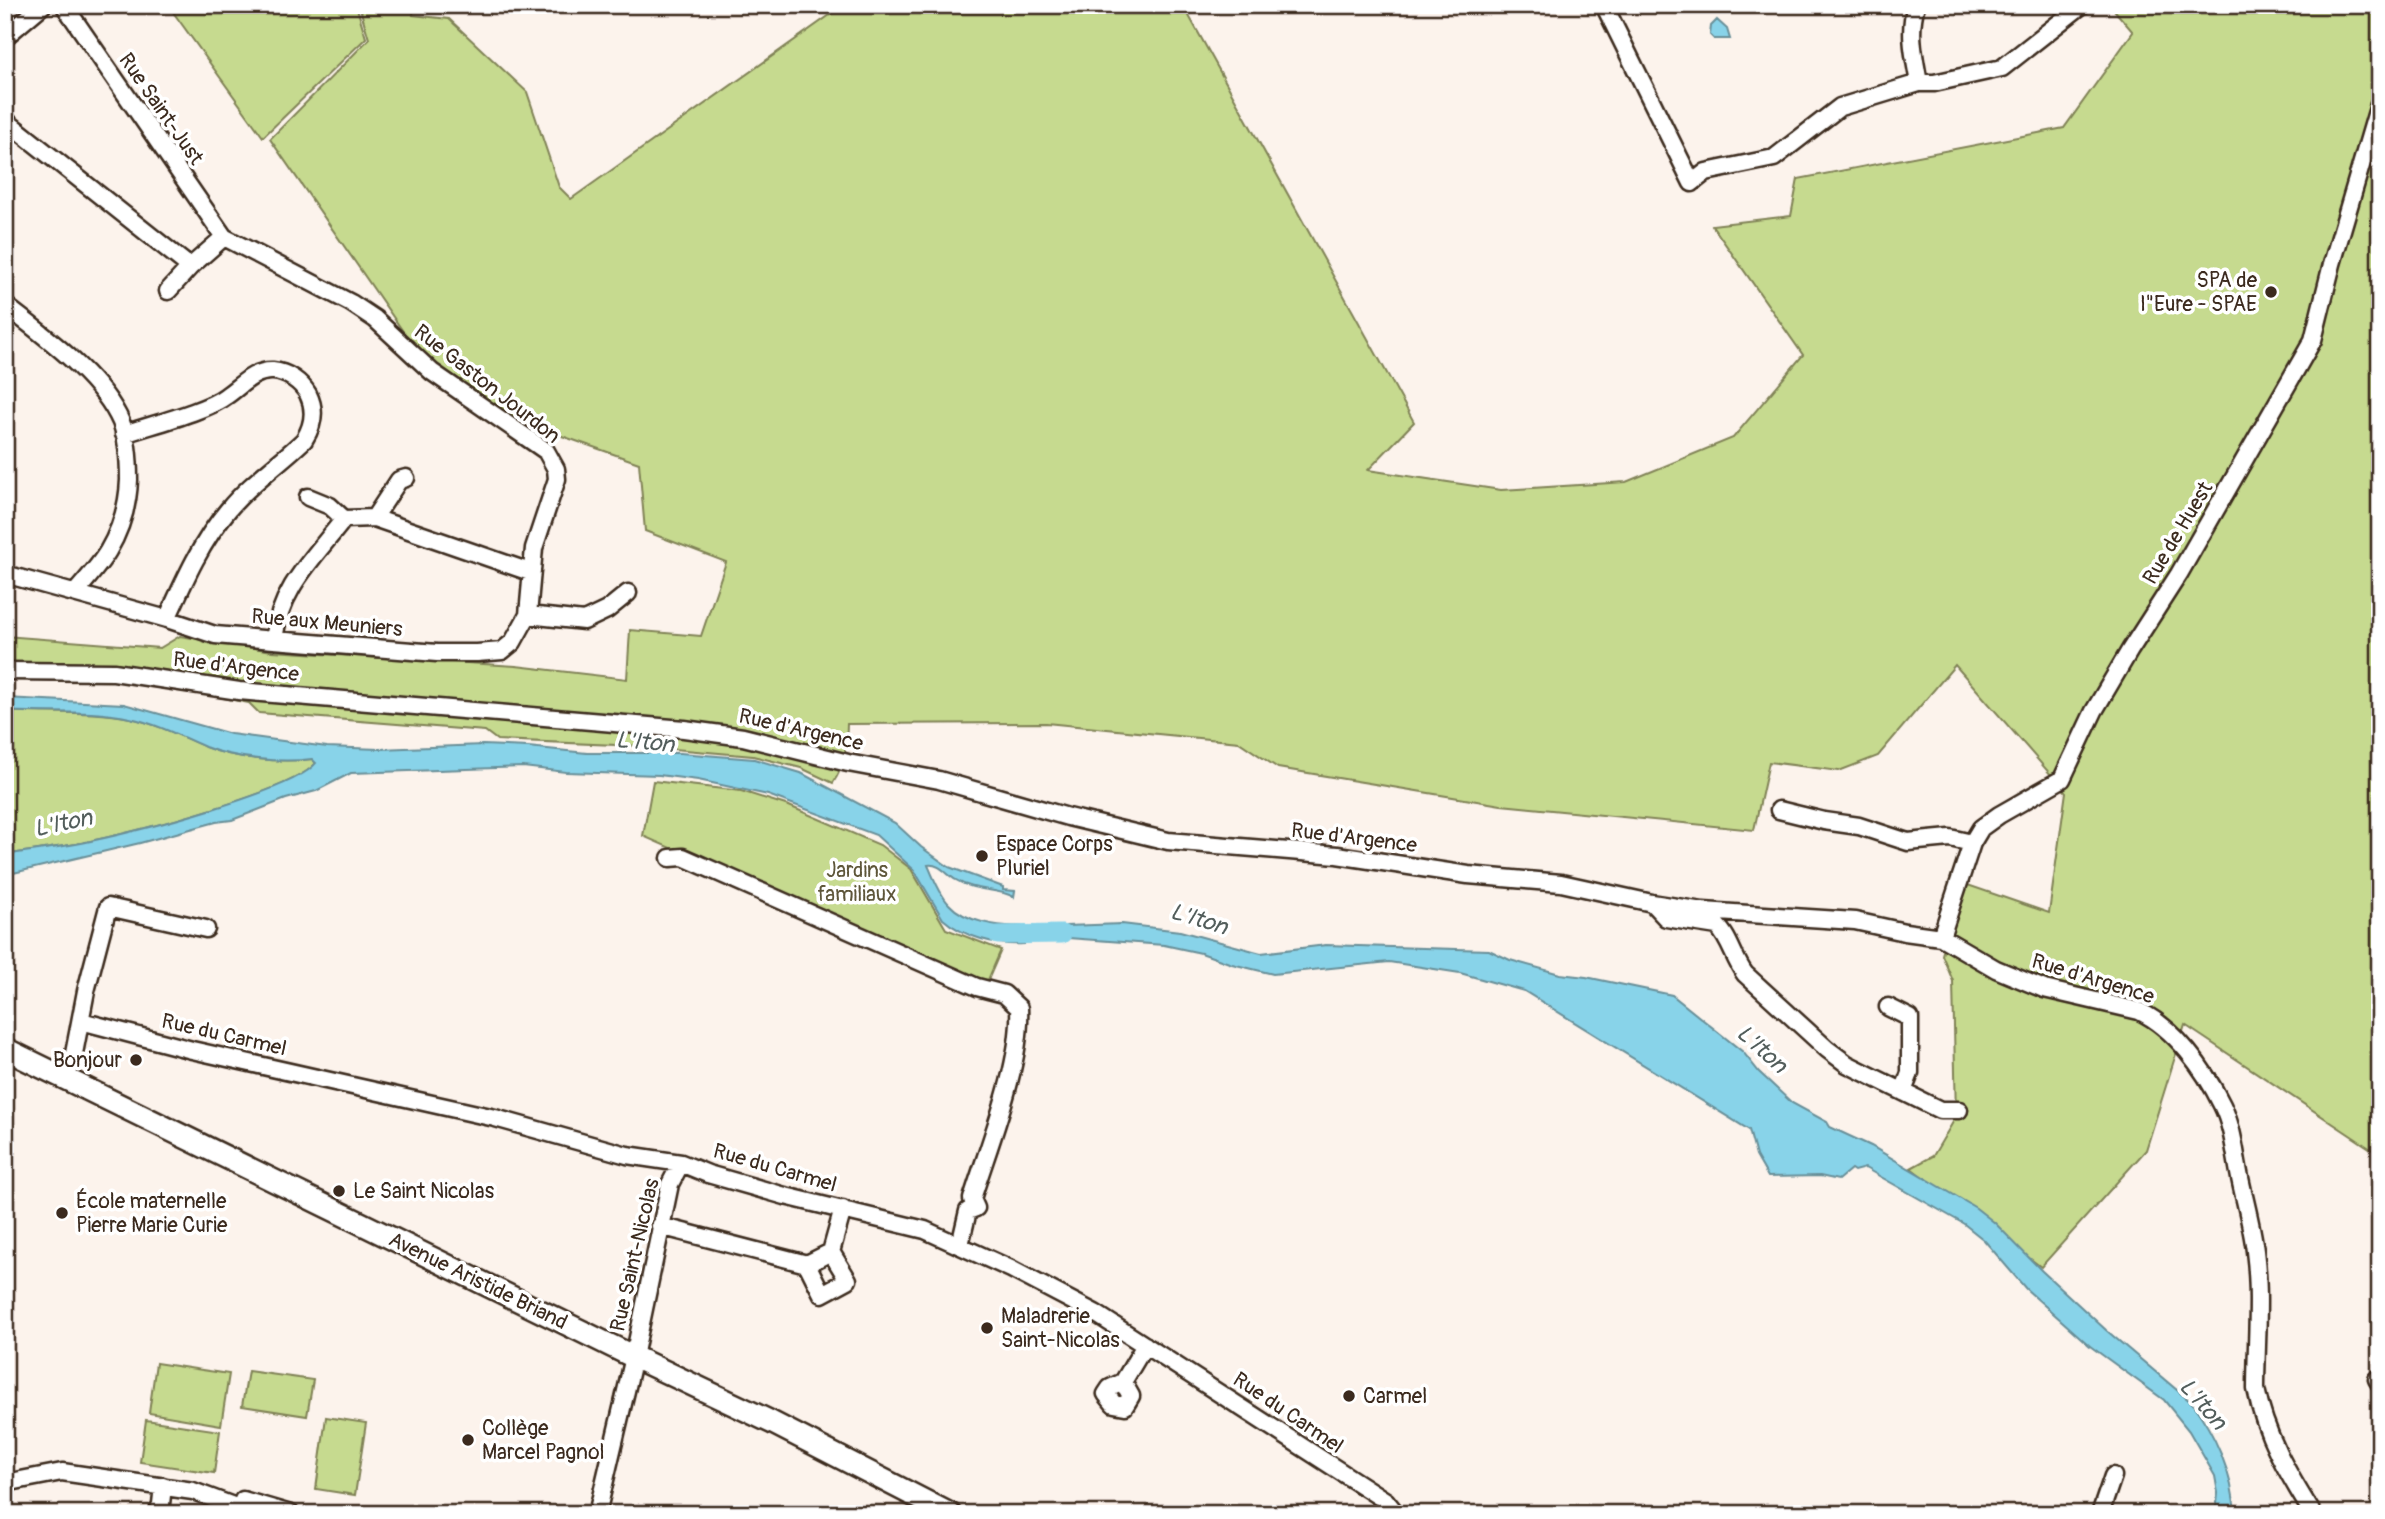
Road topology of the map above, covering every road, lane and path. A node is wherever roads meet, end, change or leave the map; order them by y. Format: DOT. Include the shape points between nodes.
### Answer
graph roads {
  1 [pos="43,5"];
  2 [pos="64,5"];
  3 [pos="1604,5"];
  4 [pos="1916,5"];
  5 [pos="2082,5"];
  6 [pos="5,37"];
  7 [pos="1919,83"];
  8 [pos="2380,101"];
  9 [pos="5,120"];
  10 [pos="224,237"];
  11 [pos="190,267"];
  12 [pos="168,291"];
  13 [pos="5,304"];
  14 [pos="124,433"];
  15 [pos="406,478"];
  16 [pos="308,497"];
  17 [pos="374,518"];
  18 [pos="344,519"];
  19 [pos="530,572"];
  20 [pos="5,574"];
  21 [pos="75,593"];
  22 [pos="628,593"];
  23 [pos="528,615"];
  24 [pos="167,619"];
  25 [pos="274,640"];
  26 [pos="5,671"];
  27 [pos="1779,810"];
  28 [pos="1972,843"];
  29 [pos="670,858"];
  30 [pos="1652,903"];
  31 [pos="206,929"];
  32 [pos="1941,937"];
  33 [pos="1888,1007"];
  34 [pos="81,1021"];
  35 [pos="5,1049"];
  36 [pos="64,1078"];
  37 [pos="1903,1092"];
  38 [pos="1959,1110"];
  39 [pos="681,1163"];
  40 [pos="843,1209"];
  41 [pos="660,1226"];
  42 [pos="960,1245"];
  43 [pos="831,1252"];
  44 [pos="807,1264"];
  45 [pos="1145,1345"];
  46 [pos="634,1357"];
  47 [pos="1123,1382"];
  48 [pos="2113,1476"];
  49 [pos="5,1483"];
  50 [pos="163,1486"];
  51 [pos="210,1496"];
  52 [pos="1393,1512"];
  53 [pos="157,1514"];
  54 [pos="255,1514"];
  55 [pos="291,1514"];
  56 [pos="597,1514"];
  57 [pos="950,1514"];
  58 [pos="2100,1514"];
  59 [pos="2313,1514"];
  1 -- 6 [label="street"];
  2 -- 10 [label="street, Rue Saint-Just"];
  3 -- 7 [label="street" via="1692,183 1706,172 1773,158 1840,107"];
  4 -- 7 [label="street" via="1911,38"];
  5 -- 7 [label="street" via="2002,68"];
  8 -- 28 [label="street, Rue de Huest" via="2313,340 2179,574 2094,711 2062,779 1999,815 1981,828"];
  9 -- 11 [label="street"];
  10 -- 11 [label="street"];
  10 -- 19 [label="street, Rue Gaston Jourdon" via="351,303 432,372 546,451 557,479"];
  11 -- 12 [label="street"];
  13 -- 14 [label="street" via="100,389"];
  14 -- 21 [label="street" via="129,473 124,515 107,553"];
  14 -- 24 [label="street" via="225,398 254,375 271,371 295,379 312,401 310,431 227,511 189,570"];
  15 -- 17 [label="street" via="399,480"];
  16 -- 18 [label="street" via="330,506"];
  17 -- 18 [label="street"];
  17 -- 19 [label="street"];
  18 -- 25 [label="street" via="291,586"];
  19 -- 23 [label="street, Rue Gaston Jourdon"];
  20 -- 21 [label="street, Rue aux Meuniers"];
  21 -- 24 [label="street, Rue aux Meuniers"];
  22 -- 23 [label="street" via="584,621"];
  23 -- 25 [label="street, Rue aux Meuniers" via="508,646 478,653"];
  24 -- 25 [label="street, Rue aux Meuniers" via="215,635"];
  26 -- 30 [label="street, Rue d'Argence" via="114,672 239,691 743,737 939,780 1155,839 1337,855 1561,883"];
  27 -- 28 [label="street" via="1908,842 1950,838"];
  28 -- 32 [label="street, Rue de Huest"];
  29 -- 42 [label="street" via="682,857 977,987 1004,994 1018,1008 1020,1032 1011,1069 972,1199 976,1208 968,1211"];
  30 -- 32 [label="street, Rue d'Argence" via="1856,921"];
  30 -- 37 [label="street" via="1666,918 1717,926 1745,974 1827,1049"];
  31 -- 34 [label="street" via="108,907"];
  32 -- 59 [label="street, Rue d'Argence" via="1996,969 2044,989 2139,1011 2165,1027 2186,1048 2223,1107 2230,1130 2255,1252 2260,1409 2269,1436"];
  33 -- 37 [label="street" via="1910,1018 1910,1073"];
  34 -- 36 [label="street"];
  34 -- 39 [label="street, Rue du Carmel" via="495,1118 627,1155"];
  35 -- 36 [label="main road, Avenue Aristide Briand"];
  36 -- 46 [label="main road, Avenue Aristide Briand"];
  37 -- 38 [label="street" via="1940,1110"];
  39 -- 40 [label="street, Rue du Carmel"];
  39 -- 41 [label="street, Rue Saint-Nicolas" via="670,1184"];
  40 -- 42 [label="street, Rue du Carmel" via="925,1230"];
  40 -- 43 [label="street"];
  41 -- 44 [label="street"];
  41 -- 46 [label="street, Rue Saint-Nicolas"];
  42 -- 45 [label="street, Rue du Carmel" via="1095,1313"];
  43 -- 44 [label="street"];
  43 -- 44 [label="street" via="848,1280 822,1294"];
  45 -- 47 [label="street"];
  45 -- 52 [label="street, Rue du Carmel" via="1386,1501"];
  46 -- 56 [label="street, Rue Saint-Nicolas"];
  46 -- 57 [label="main road, Avenue Aristide Briand"];
  48 -- 58 [label="street"];
  49 -- 50 [label="street" via="62,1472"];
  50 -- 51 [label="street"];
  50 -- 53 [label="street"];
  51 -- 54 [label="street"];
  51 -- 55 [label="street" via="225,1494"];
}
